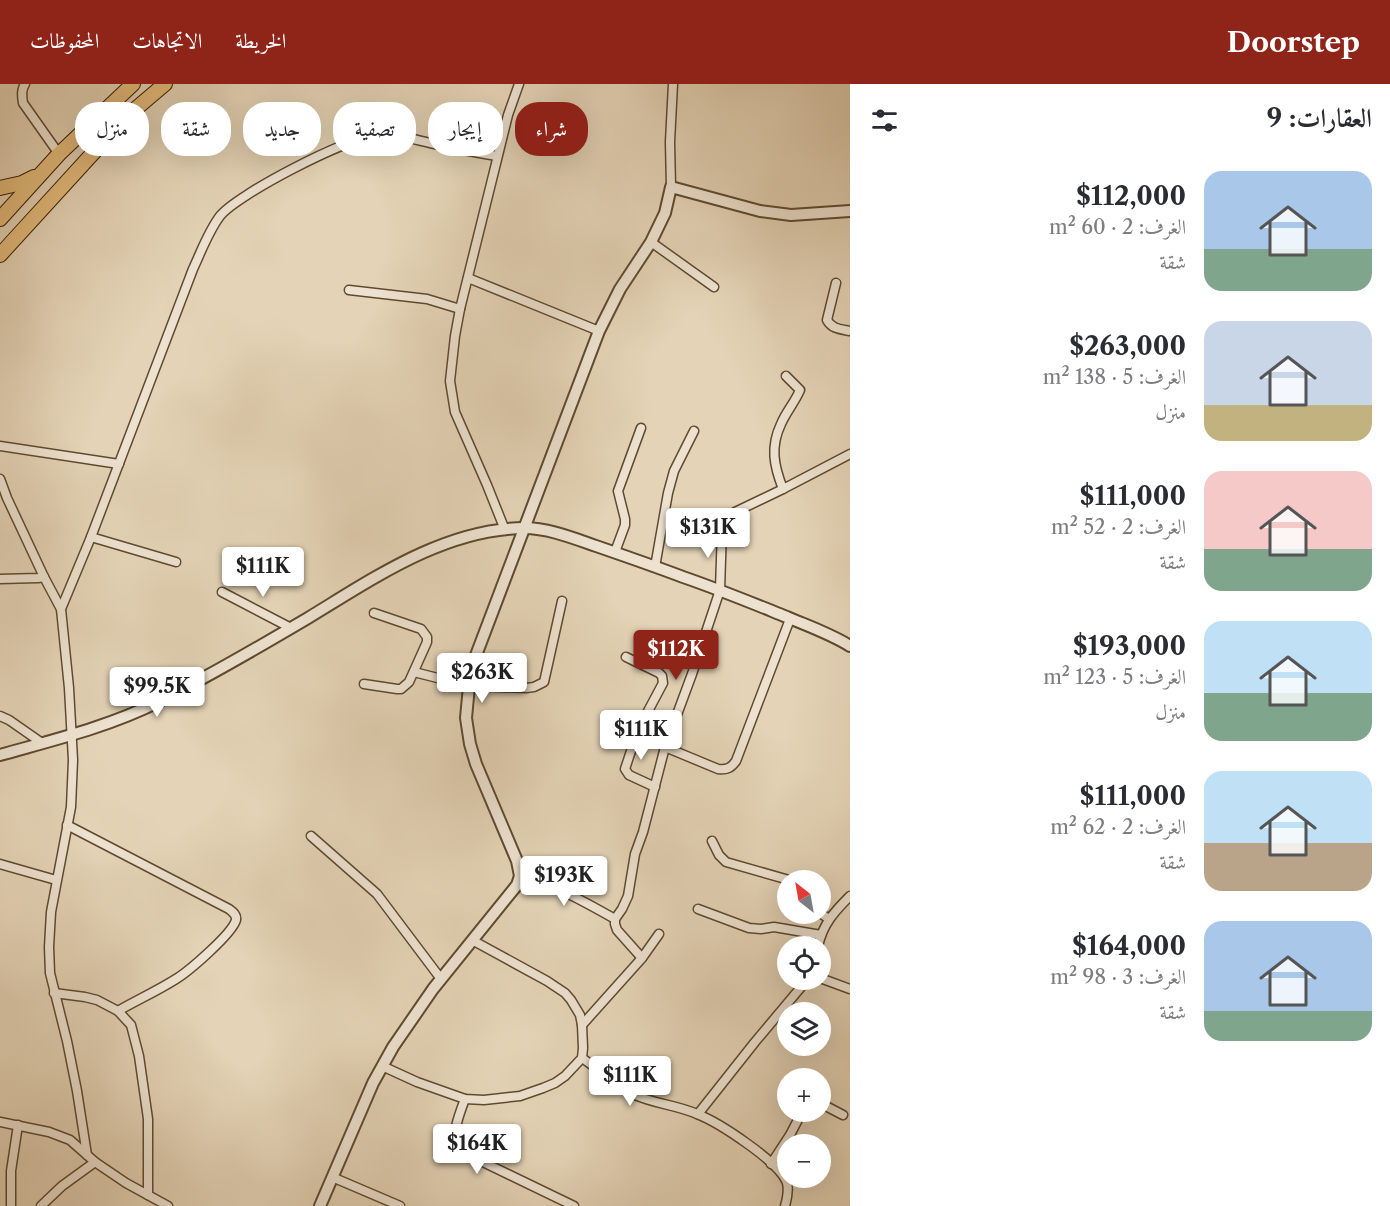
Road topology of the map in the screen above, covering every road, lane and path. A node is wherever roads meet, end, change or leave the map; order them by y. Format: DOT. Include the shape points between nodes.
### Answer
graph roads {
  1 [pos="25,84"];
  2 [pos="133,84"];
  3 [pos="165,84"];
  4 [pos="519,84"];
  5 [pos="672,84"];
  6 [pos="503,134"];
  7 [pos="428,143"];
  8 [pos="59,154"];
  9 [pos="497,156"];
  10 [pos="41,174"];
  11 [pos="671,187"];
  12 [pos="0,188"];
  13 [pos="850,211"];
  14 [pos="0,219"];
  15 [pos="651,242"];
  16 [pos="0,254"];
  17 [pos="468,278"];
  18 [pos="836,283"];
  19 [pos="714,287"];
  20 [pos="349,290"];
  21 [pos="460,309"];
  22 [pos="599,331"];
  23 [pos="850,331"];
  24 [pos="786,376"];
  25 [pos="641,428"];
  26 [pos="694,431"];
  27 [pos="0,446"];
  28 [pos="850,454"];
  29 [pos="119,464"];
  30 [pos="0,479"];
  31 [pos="783,489"];
  32 [pos="525,528"];
  33 [pos="505,530"];
  34 [pos="91,537"];
  35 [pos="615,552"];
  36 [pos="176,562"];
  37 [pos="655,567"];
  38 [pos="44,577"];
  39 [pos="0,579"];
  40 [pos="720,590"];
  41 [pos="222,592"];
  42 [pos="562,601"];
  43 [pos="61,609"];
  44 [pos="374,612"];
  45 [pos="790,619"];
  46 [pos="291,628"];
  47 [pos="850,646"];
  48 [pos="626,657"];
  49 [pos="414,672"];
  50 [pos="364,684"];
  51 [pos="469,686"];
  52 [pos="0,716"];
  53 [pos="73,735"];
  54 [pos="42,743"];
  55 [pos="665,747"];
  56 [pos="0,755"];
  57 [pos="655,787"];
  58 [pos="67,825"];
  59 [pos="312,836"];
  60 [pos="712,841"];
  61 [pos="0,864"];
  62 [pos="520,876"];
  63 [pos="777,877"];
  64 [pos="56,880"];
  65 [pos="850,896"];
  66 [pos="698,909"];
  67 [pos="831,917"];
  68 [pos="615,919"];
  69 [pos="826,924"];
  70 [pos="659,934"];
  71 [pos="821,935"];
  72 [pos="472,940"];
  73 [pos="642,958"];
  74 [pos="441,979"];
  75 [pos="831,982"];
  76 [pos="850,989"];
  77 [pos="799,990"];
  78 [pos="54,993"];
  79 [pos="118,1011"];
  80 [pos="582,1025"];
  81 [pos="582,1058"];
  82 [pos="382,1066"];
  83 [pos="465,1099"];
  84 [pos="831,1109"];
  85 [pos="698,1114"];
  86 [pos="843,1115"];
  87 [pos="0,1122"];
  88 [pos="797,1122"];
  89 [pos="18,1125"];
  90 [pos="87,1155"];
  91 [pos="95,1162"];
  92 [pos="771,1164"];
  93 [pos="332,1177"];
  94 [pos="148,1195"];
  95 [pos="10,1206"];
  96 [pos="41,1206"];
  97 [pos="168,1206"];
  98 [pos="320,1206"];
  99 [pos="400,1206"];
  100 [pos="573,1206"];
  101 [pos="785,1206"];
  1 -- 8 [label="street" via="23,103"];
  2 -- 8 [label="main road"];
  3 -- 16 [label="main road" via="126,117"];
  4 -- 6 [label="street"];
  5 -- 11 [label="street"];
  7 -- 29 [label="street" via="375,135 345,144 251,192 220,215 192,269"];
  8 -- 10 [label="main road"];
  9 -- 17 [label="street"];
  10 -- 12 [label="main road"];
  10 -- 14 [label="main road"];
  11 -- 13 [label="street" via="760,211 790,215"];
  11 -- 15 [label="street" via="665,213"];
  15 -- 19 [label="street"];
  15 -- 22 [label="street" via="620,289"];
  17 -- 21 [label="street"];
  17 -- 22 [label="street"];
  18 -- 23 [label="street" via="827,320 834,328"];
  20 -- 21 [label="street" via="427,299"];
  21 -- 33 [label="street" via="450,381 455,412"];
  22 -- 32 [label="street"];
  24 -- 31 [label="street" via="800,390 775,442 776,471"];
  25 -- 35 [label="street" via="618,491 625,525"];
  26 -- 37 [label="street" via="674,471"];
  27 -- 29 [label="street"];
  28 -- 31 [label="street"];
  29 -- 34 [label="street"];
  30 -- 38 [label="street"];
  31 -- 40 [label="street" via="727,518 722,528"];
  32 -- 33 [label="street"];
  32 -- 35 [label="street"];
  32 -- 51 [label="street" via="475,658"];
  33 -- 46 [label="street" via="457,539 428,550"];
  34 -- 36 [label="street"];
  34 -- 43 [label="street"];
  35 -- 37 [label="street"];
  37 -- 40 [label="street"];
  38 -- 39 [label="street"];
  38 -- 43 [label="street"];
  40 -- 45 [label="street"];
  40 -- 55 [label="street"];
  41 -- 46 [label="street"];
  42 -- 51 [label="street" via="544,682 526,688"];
  43 -- 53 [label="street"];
  44 -- 49 [label="street" via="425,633 427,642"];
  45 -- 47 [label="street"];
  45 -- 55 [label="street" via="731,767 718,769"];
  46 -- 53 [label="street" via="156,703"];
  48 -- 57 [label="street" via="659,673 663,679 638,730 625,769 629,775"];
  49 -- 50 [label="street" via="401,688"];
  49 -- 51 [label="street"];
  51 -- 62 [label="street" via="466,718 470,744"];
  52 -- 54 [label="street"];
  53 -- 54 [label="street"];
  53 -- 58 [label="street"];
  54 -- 56 [label="street"];
  55 -- 57 [label="street"];
  57 -- 68 [label="street" via="635,854 628,896"];
  58 -- 64 [label="street"];
  58 -- 79 [label="street" via="229,909 236,917 227,933 189,970"];
  59 -- 74 [label="street" via="377,894"];
  60 -- 63 [label="street" via="726,862"];
  61 -- 64 [label="street"];
  62 -- 68 [label="street" via="543,883"];
  62 -- 72 [label="street" via="509,897"];
  64 -- 78 [label="street" via="49,947"];
  65 -- 67 [label="street"];
  66 -- 71 [label="street" via="749,928 774,927"];
  68 -- 73 [label="street" via="617,930"];
  69 -- 71 [label="street"];
  70 -- 73 [label="street"];
  72 -- 74 [label="street"];
  72 -- 80 [label="street" via="565,993 577,1007"];
  73 -- 80 [label="street"];
  74 -- 82 [label="street"];
  75 -- 76 [label="street"];
  77 -- 85 [label="street"];
  78 -- 79 [label="street" via="97,1000"];
  78 -- 90 [label="street" via="67,1041"];
  79 -- 94 [label="street" via="134,1033 144,1085"];
  80 -- 81 [label="street"];
  81 -- 83 [label="street" via="565,1076 543,1088 520,1096"];
  81 -- 85 [label="street" via="633,1094"];
  82 -- 83 [label="street"];
  82 -- 93 [label="street"];
  83 -- 100 [label="street" via="454,1137 458,1150"];
  84 -- 86 [label="street"];
  85 -- 92 [label="street" via="723,1127"];
  87 -- 89 [label="street"];
  88 -- 92 [label="street"];
  89 -- 90 [label="street" via="62,1136"];
  89 -- 95 [label="street"];
  90 -- 91 [label="street"];
  91 -- 94 [label="street"];
  91 -- 96 [label="street"];
  92 -- 101 [label="street" via="787,1184"];
  93 -- 98 [label="street"];
  93 -- 99 [label="street"];
  94 -- 97 [label="street"];
}
